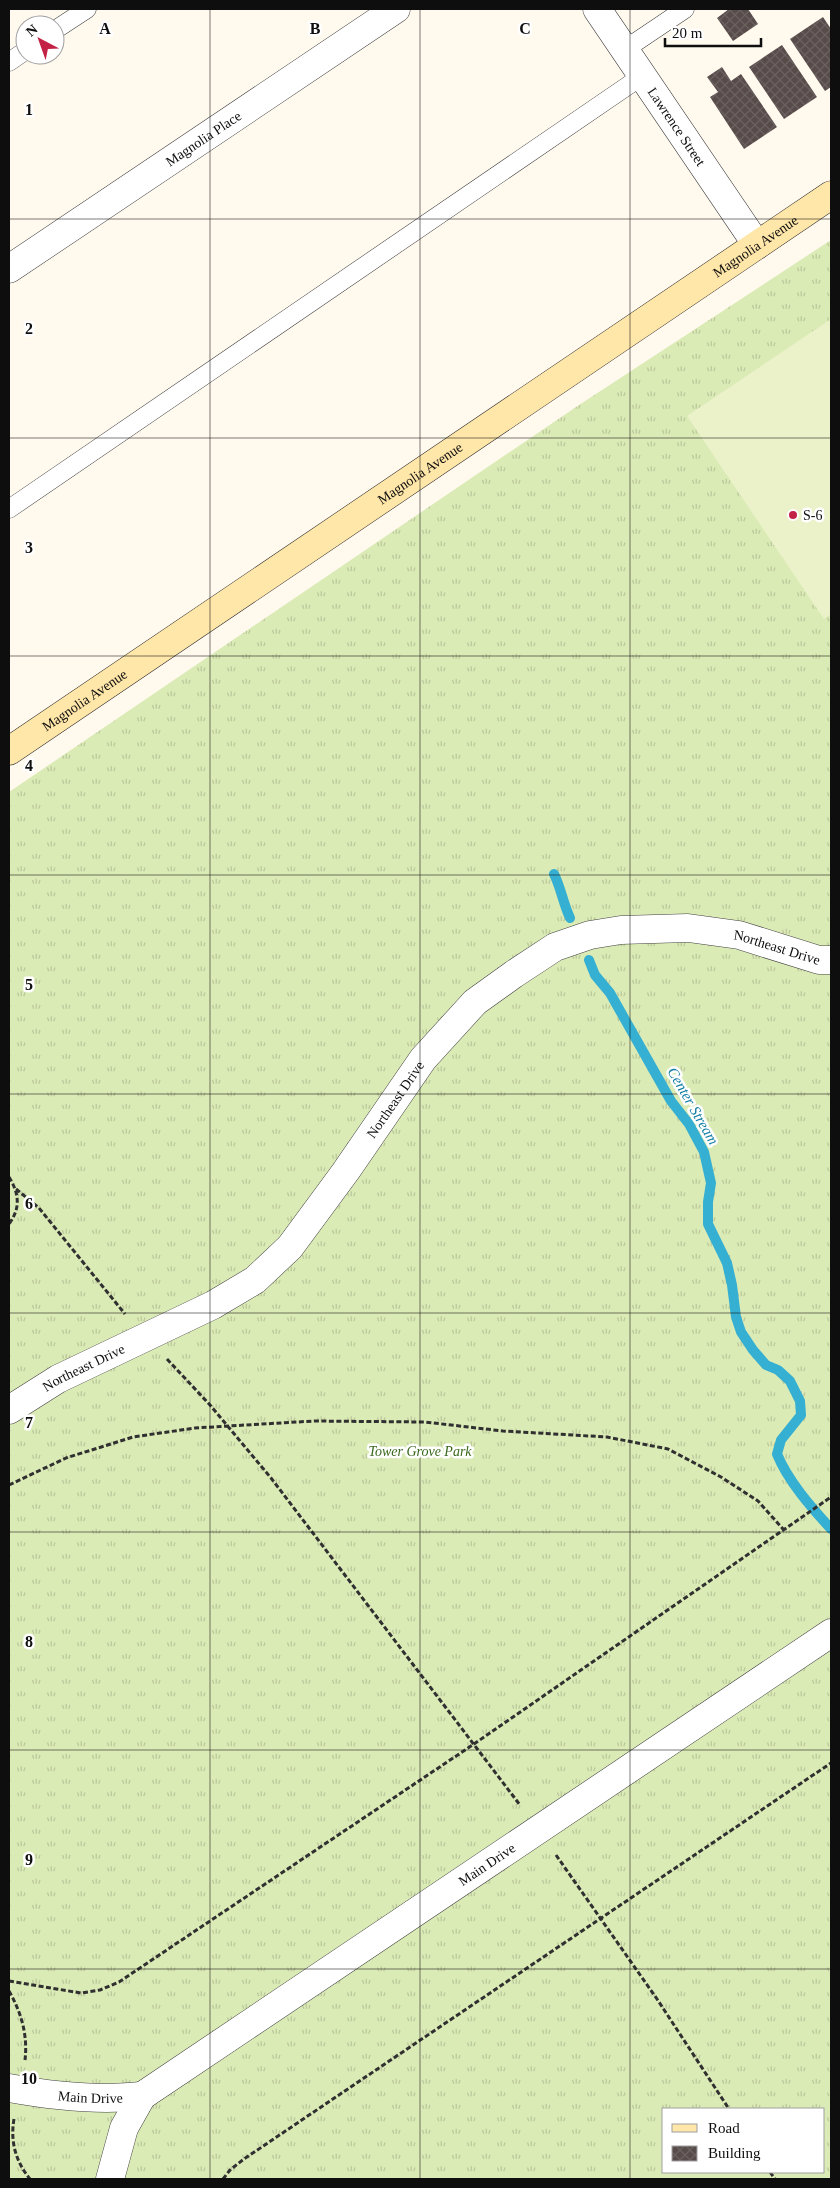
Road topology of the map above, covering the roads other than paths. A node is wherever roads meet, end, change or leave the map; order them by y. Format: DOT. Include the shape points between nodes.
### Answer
graph roads {
  1 [pos="87,9"];
  2 [pos="396,9"];
  3 [pos="597,9"];
  4 [pos="685,9"];
  5 [pos="65,23"];
  6 [pos="624,50"];
  7 [pos="642,76"];
  8 [pos="831,195"];
  9 [pos="757,245"];
  10 [pos="9,269"];
  11 [pos="9,509"];
  12 [pos="9,751"];
  13 [pos="831,960"];
  14 [pos="9,1410"];
  15 [pos="831,1633"];
  16 [pos="9,2088"];
  17 [pos="142,2096"];
  18 [pos="110,2179"];
  1 -- 5 [label="lane"];
  2 -- 10 [label="street, Magnolia Place"];
  3 -- 6 [label="street, Lawrence Street"];
  4 -- 6 [label="lane"];
  6 -- 7 [label="street, Lawrence Street"];
  7 -- 9 [label="street, Lawrence Street"];
  7 -- 11 [label="lane"];
  8 -- 9 [label="street, Magnolia Avenue"];
  9 -- 12 [label="street, Magnolia Avenue"];
  13 -- 14 [label="street, Northeast Drive" via="818,960 739,935 688,928 613,931 555,947 475,1002 423,1059 290,1247 255,1280 213,1305 58,1379"];
  15 -- 17 [label="street, Main Drive"];
  16 -- 17 [label="street, Main Drive" via="87,2098"];
  17 -- 18 [label="street, Main Drive" via="124,2128"];
}
